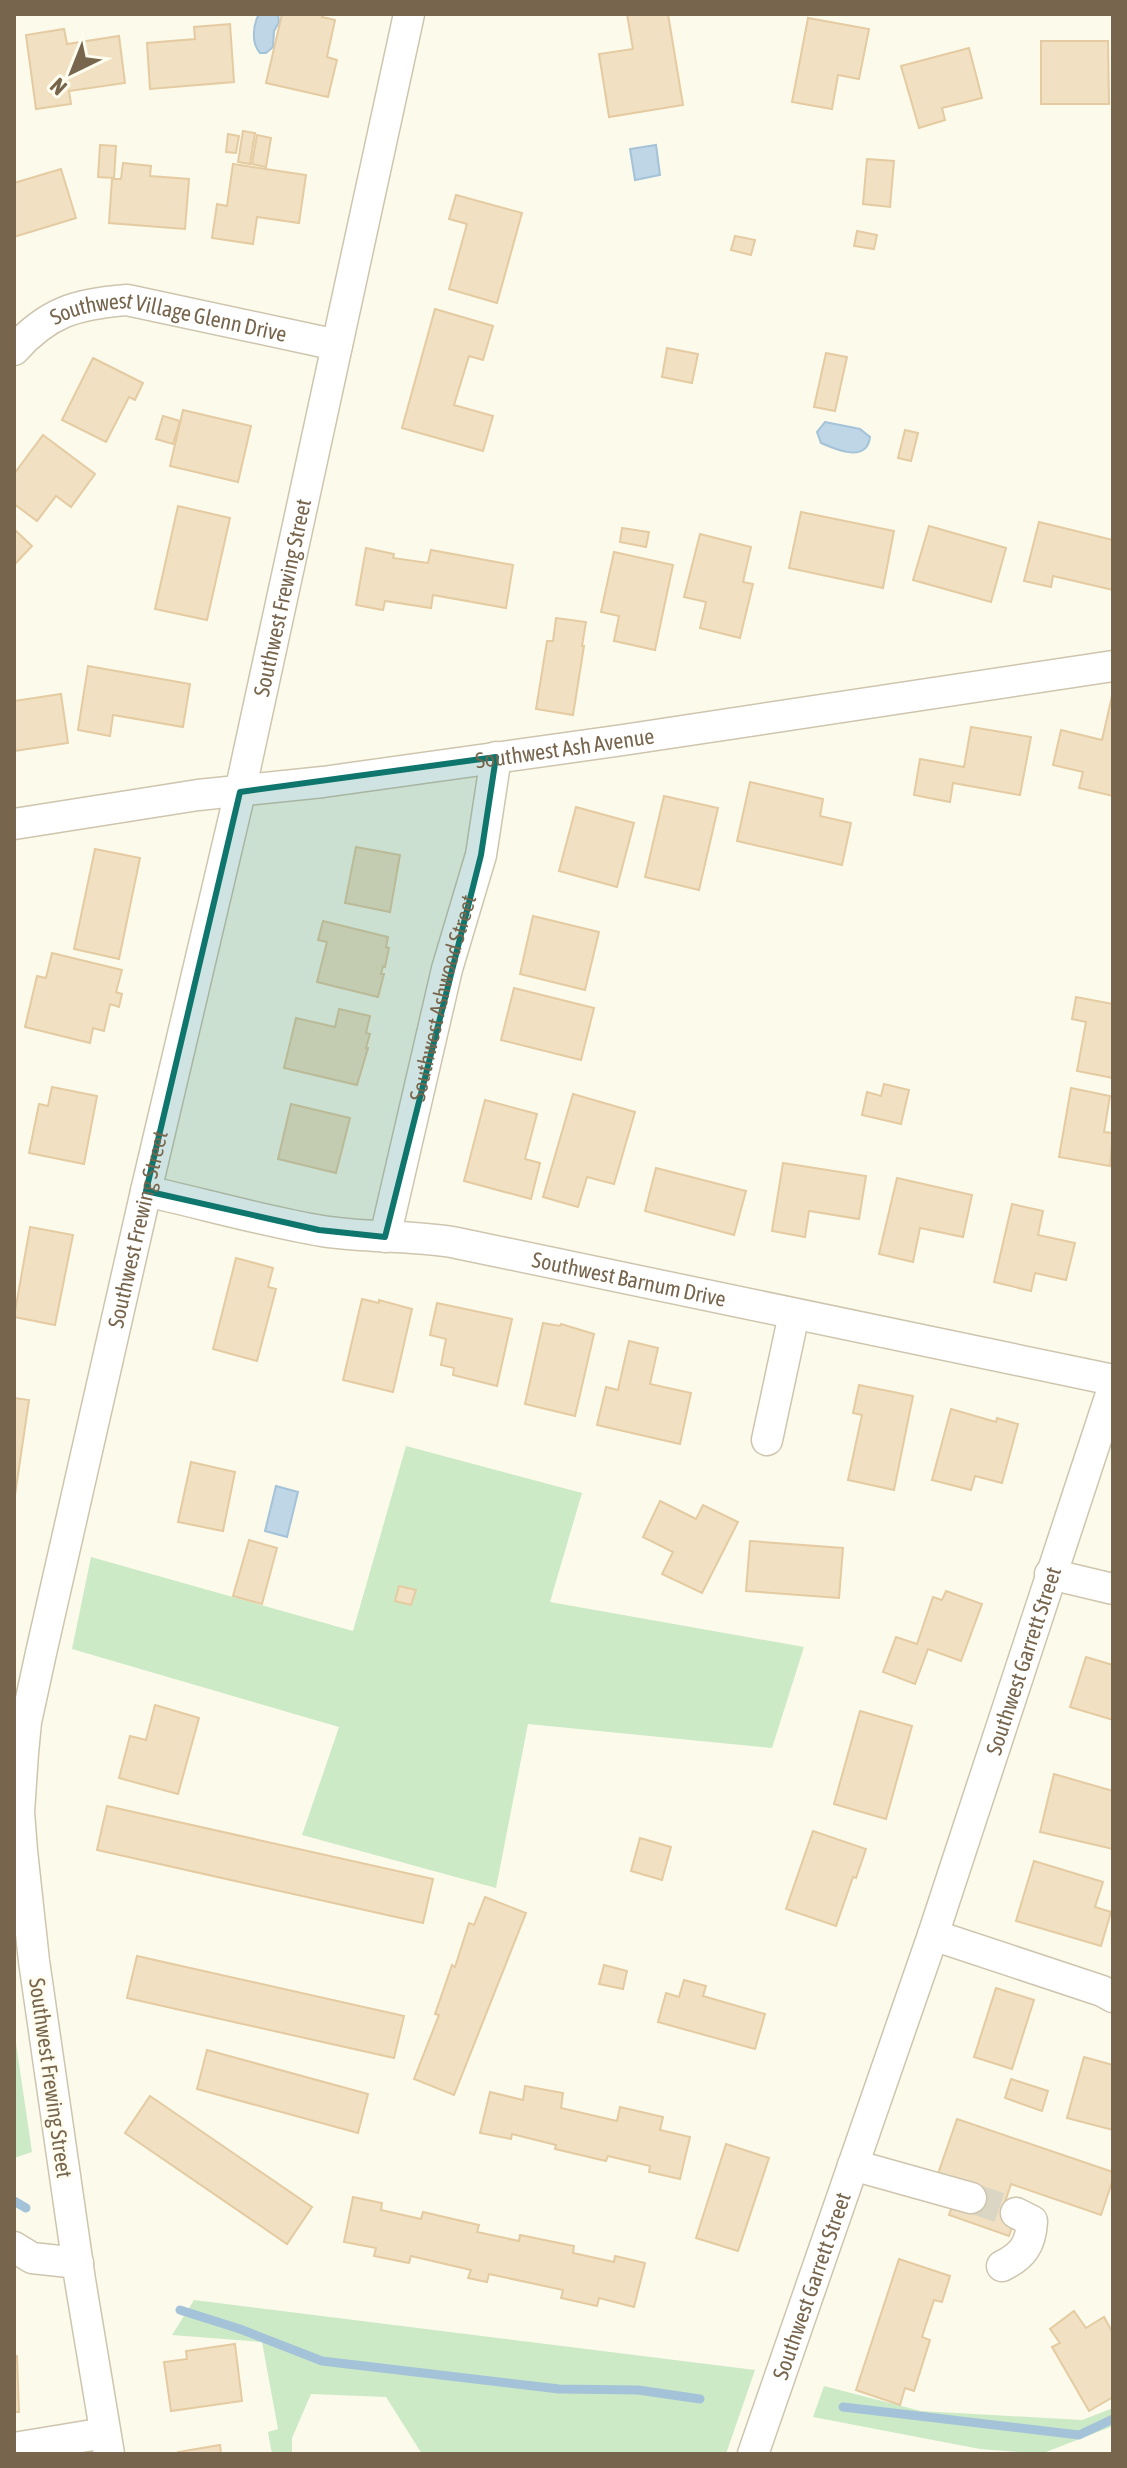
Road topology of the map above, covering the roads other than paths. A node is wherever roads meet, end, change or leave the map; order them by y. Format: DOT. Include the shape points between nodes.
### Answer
graph roads {
  1 [pos="409,14"];
  2 [pos="337,345"];
  3 [pos="14,350"];
  4 [pos="1113,666"];
  5 [pos="496,757"];
  6 [pos="240,792"];
  7 [pos="14,824"];
  8 [pos="146,1191"];
  9 [pos="385,1237"];
  10 [pos="794,1314"];
  11 [pos="1113,1380"];
  12 [pos="1113,1388"];
  13 [pos="767,1440"];
  14 [pos="1050,1574"];
  15 [pos="1113,1589"];
  16 [pos="18,1758"];
  17 [pos="933,1935"];
  18 [pos="24,1964"];
  19 [pos="1113,1997"];
  20 [pos="853,2165"];
  21 [pos="971,2198"];
  22 [pos="1016,2213"];
  23 [pos="14,2247"];
  24 [pos="78,2263"];
  25 [pos="1002,2266"];
  26 [pos="107,2444"];
  27 [pos="14,2448"];
  28 [pos="753,2454"];
  1 -- 2 [label="street, Southwest Frewing Street"];
  2 -- 3 [label="street, Southwest Village Glenn Drive" via="127,300 97,302 50,317"];
  2 -- 6 [label="street, Southwest Frewing Street"];
  4 -- 5 [label="street, Southwest Ash Avenue"];
  5 -- 6 [label="street, Southwest Ash Avenue"];
  5 -- 9 [label="street, Southwest Ashwood Street" via="481,855 447,969"];
  6 -- 7 [label="street, Southwest Ash Avenue"];
  6 -- 8 [label="street, Southwest Frewing Street"];
  8 -- 9 [label="street, Southwest Barnum Drive" via="319,1230"];
  8 -- 16 [label="street, Southwest Frewing Street"];
  9 -- 10 [label="street, Southwest Barnum Drive" via="452,1242"];
  10 -- 11 [label="street, Southwest Barnum Drive"];
  10 -- 13 [label="street"];
  12 -- 14 [label="street, Southwest Garrett Street"];
  14 -- 15 [label="street"];
  14 -- 17 [label="street, Southwest Garrett Street"];
  16 -- 18 [label="street, Southwest Frewing Street"];
  17 -- 19 [label="street"];
  17 -- 20 [label="street, Southwest Garrett Street"];
  18 -- 24 [label="street, Southwest Frewing Street"];
  20 -- 21 [label="street"];
  20 -- 28 [label="street, Southwest Garrett Street"];
  22 -- 25 [label="street" via="1032,2221 1031,2234 1016,2259"];
  23 -- 24 [label="street" via="32,2258"];
  24 -- 26 [label="street, Southwest Frewing Street"];
  26 -- 27 [label="street"];
}
